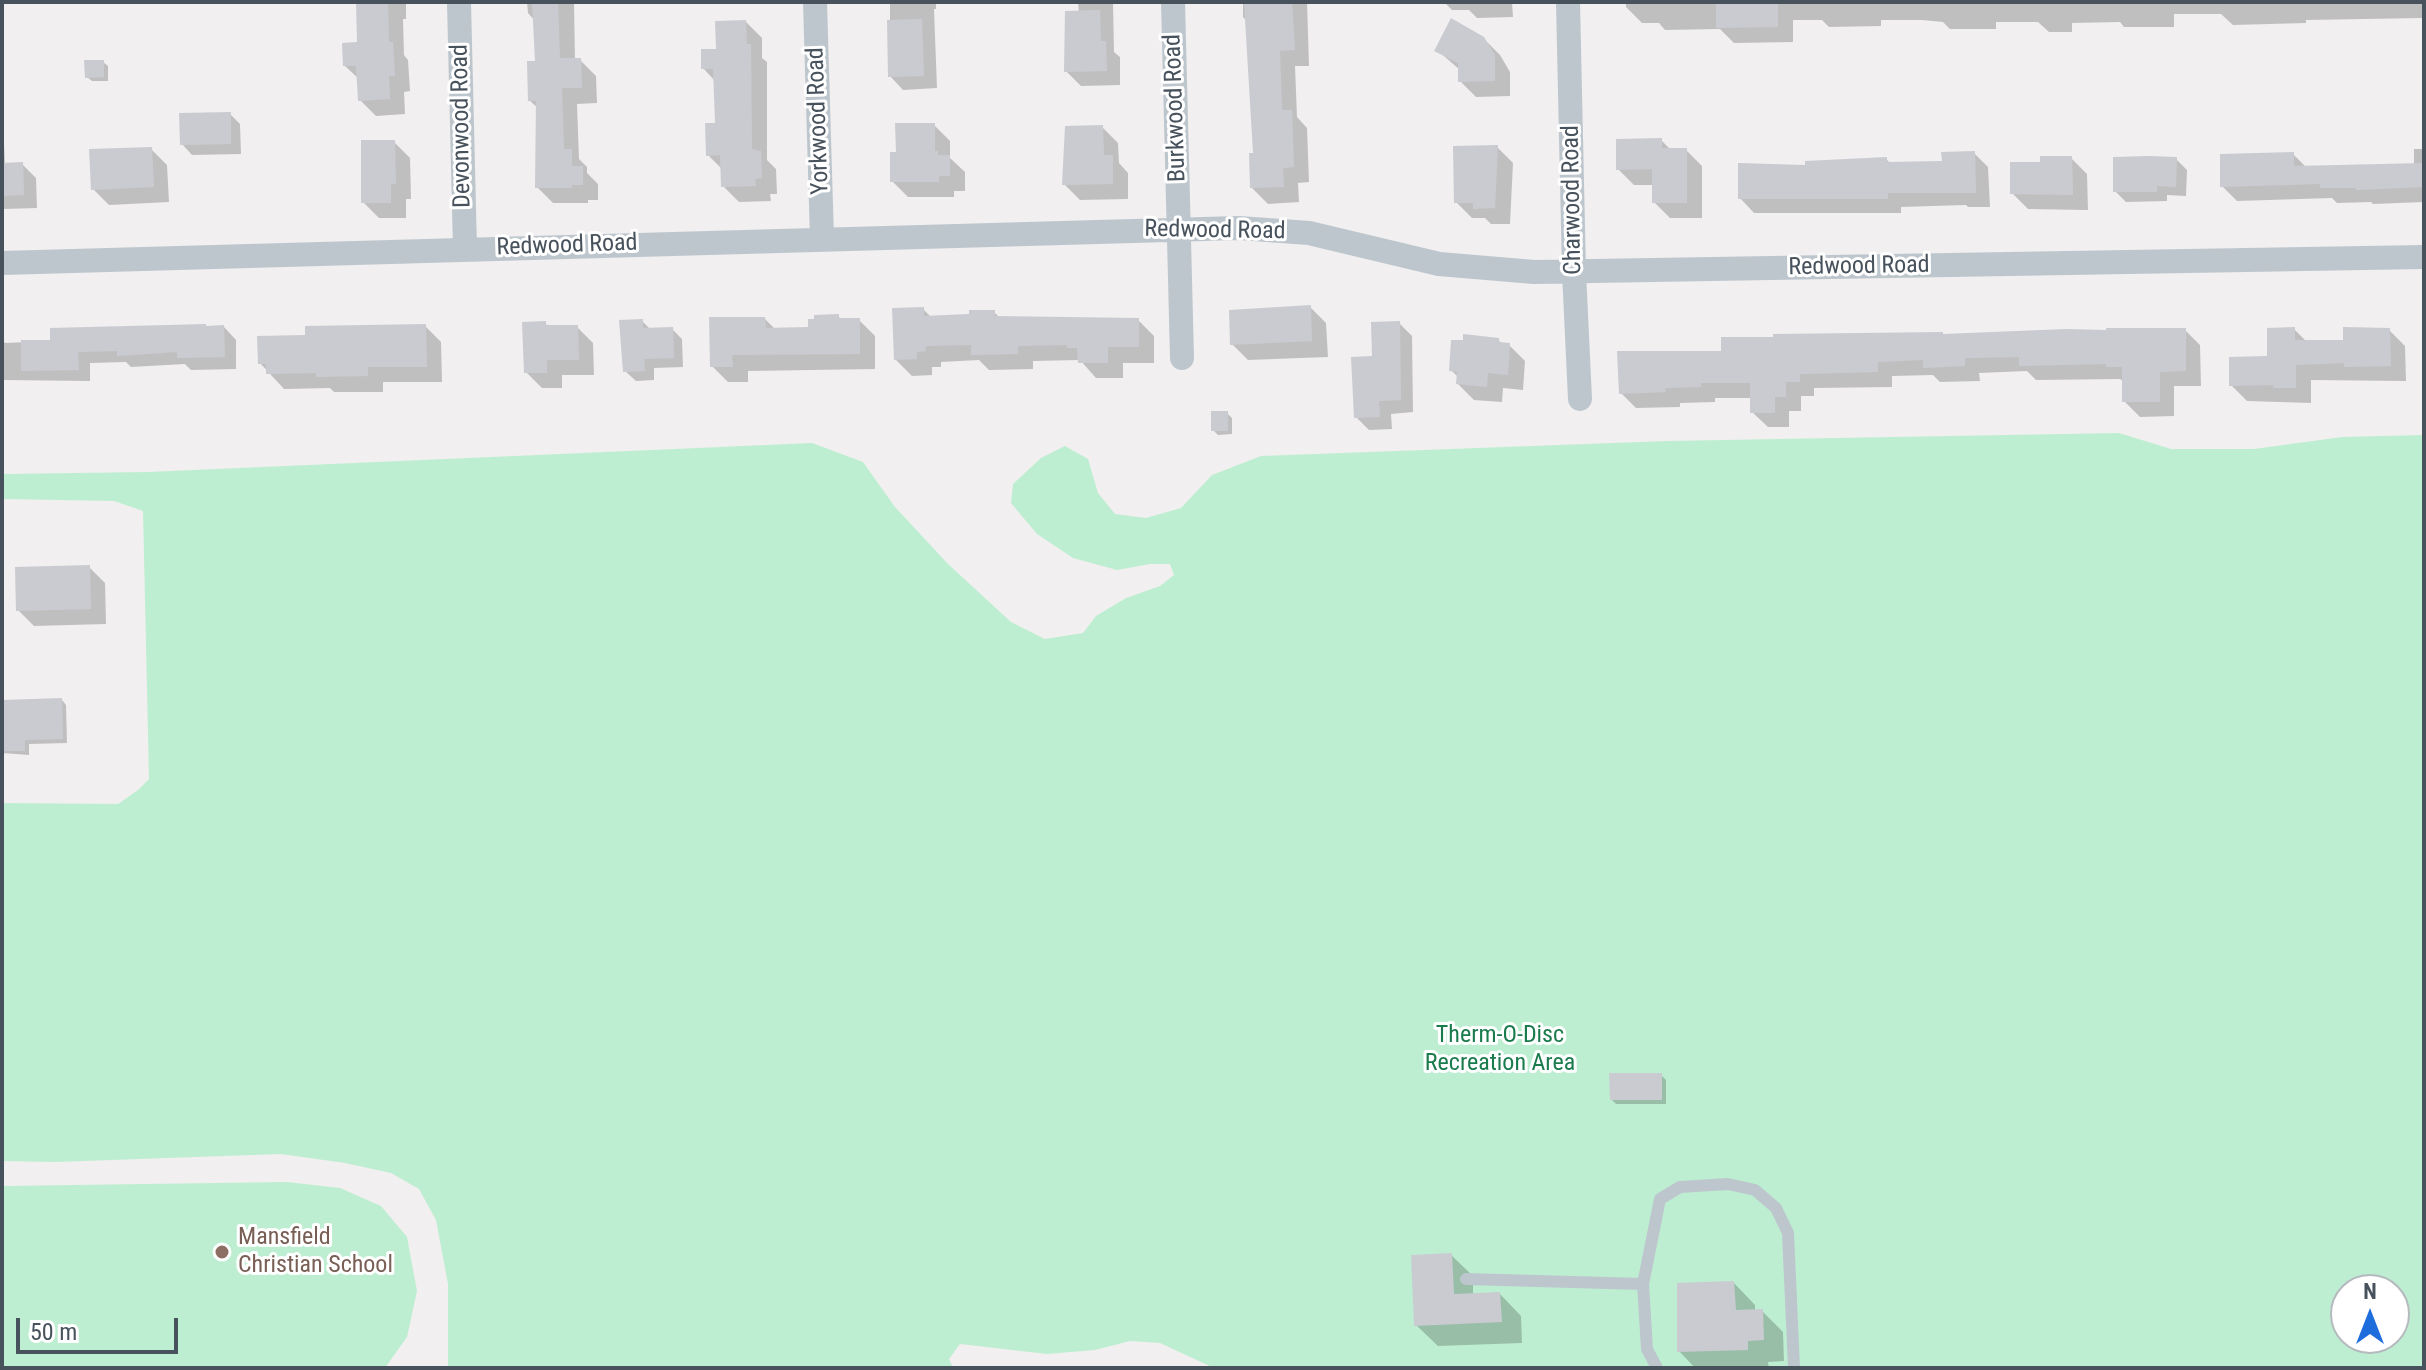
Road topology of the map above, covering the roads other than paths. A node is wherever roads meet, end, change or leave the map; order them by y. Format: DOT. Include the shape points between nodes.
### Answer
graph roads {
  1 [pos="459,2"];
  2 [pos="815,2"];
  3 [pos="1173,2"];
  4 [pos="1568,2"];
  5 [pos="1180,229"];
  6 [pos="822,239"];
  7 [pos="465,249"];
  8 [pos="2424,257"];
  9 [pos="2,263"];
  10 [pos="1574,272"];
  11 [pos="1182,358"];
  12 [pos="1580,399"];
  13 [pos="1466,1279"];
  14 [pos="1643,1284"];
  15 [pos="1657,1368"];
  16 [pos="1794,1368"];
  1 -- 7 [label="street, Devonwood Road"];
  2 -- 6 [label="street, Yorkwood Road"];
  3 -- 5 [label="street, Burkwood Road"];
  4 -- 10 [label="street, Charwood Road"];
  5 -- 6 [label="street, Redwood Road"];
  5 -- 10 [label="street, Redwood Road" via="1309,233 1439,264"];
  5 -- 11 [label="street, Burkwood Road"];
  6 -- 7 [label="street, Redwood Road"];
  7 -- 9 [label="street, Redwood Road"];
  8 -- 10 [label="street, Redwood Road"];
  10 -- 12 [label="street, Charwood Road"];
  13 -- 14 [label="lane"];
  14 -- 15 [label="lane" via="1647,1349"];
  14 -- 16 [label="lane" via="1660,1199 1680,1187 1728,1184 1755,1190 1776,1208 1788,1233"];
}
